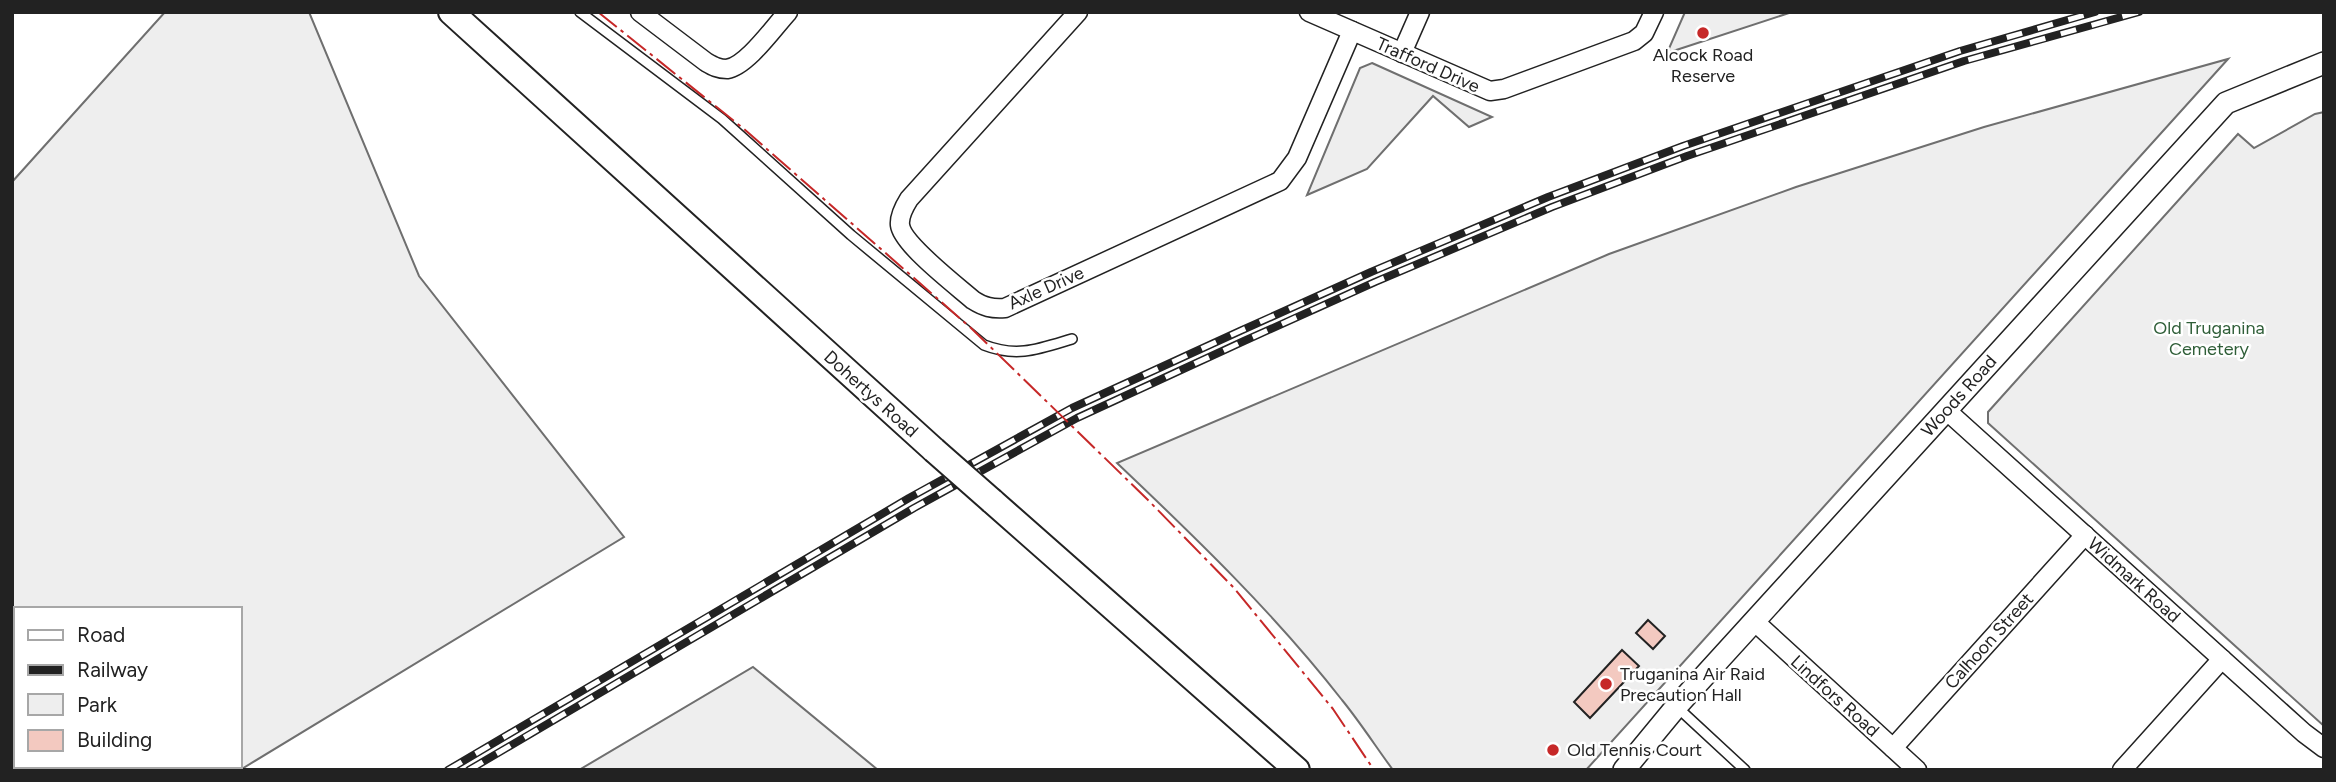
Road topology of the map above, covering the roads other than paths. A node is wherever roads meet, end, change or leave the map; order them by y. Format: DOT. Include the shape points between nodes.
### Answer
graph roads {
  1 [pos="451,12"];
  2 [pos="580,12"];
  3 [pos="640,12"];
  4 [pos="788,12"];
  5 [pos="1078,12"];
  6 [pos="1309,12"];
  7 [pos="1420,12"];
  8 [pos="1654,12"];
  9 [pos="1352,31"];
  10 [pos="1402,53"];
  11 [pos="2324,63"];
  12 [pos="1072,339"];
  13 [pos="1946,410"];
  14 [pos="2085,535"];
  15 [pos="1754,621"];
  16 [pos="2222,659"];
  17 [pos="1676,707"];
  18 [pos="1893,748"];
  19 [pos="2324,748"];
  20 [pos="1297,770"];
  21 [pos="1624,770"];
  22 [pos="1745,770"];
  23 [pos="1917,770"];
  24 [pos="2122,770"];
  1 -- 20 [label="main road, Dohertys Road, bridge" via="934,450"];
  2 -- 12 [label="lane" via="722,119 850,235 984,345 1020,352"];
  3 -- 4 [label="street" via="706,62 728,69 743,62"];
  5 -- 9 [label="street, Axle Drive" via="909,199 901,216 902,232 914,247 982,306 1005,308 1280,181 1297,159"];
  6 -- 9 [label="street, Trafford Drive"];
  7 -- 10 [label="street"];
  8 -- 10 [label="street, Trafford Drive" via="1639,38 1497,91 1477,87"];
  9 -- 10 [label="street, Trafford Drive"];
  11 -- 13 [label="street, Woods Road" via="2226,103"];
  13 -- 14 [label="street, Widmark Road"];
  13 -- 15 [label="street, Woods Road"];
  14 -- 16 [label="street, Widmark Road"];
  14 -- 18 [label="street, Calhoon Street"];
  15 -- 17 [label="street, Woods Road"];
  15 -- 18 [label="street, Lindfors Road"];
  16 -- 19 [label="street, Widmark Road"];
  16 -- 24 [label="street"];
  17 -- 21 [label="street, Woods Road"];
  17 -- 22 [label="lane"];
  18 -- 23 [label="street, Lindfors Road"];
}
